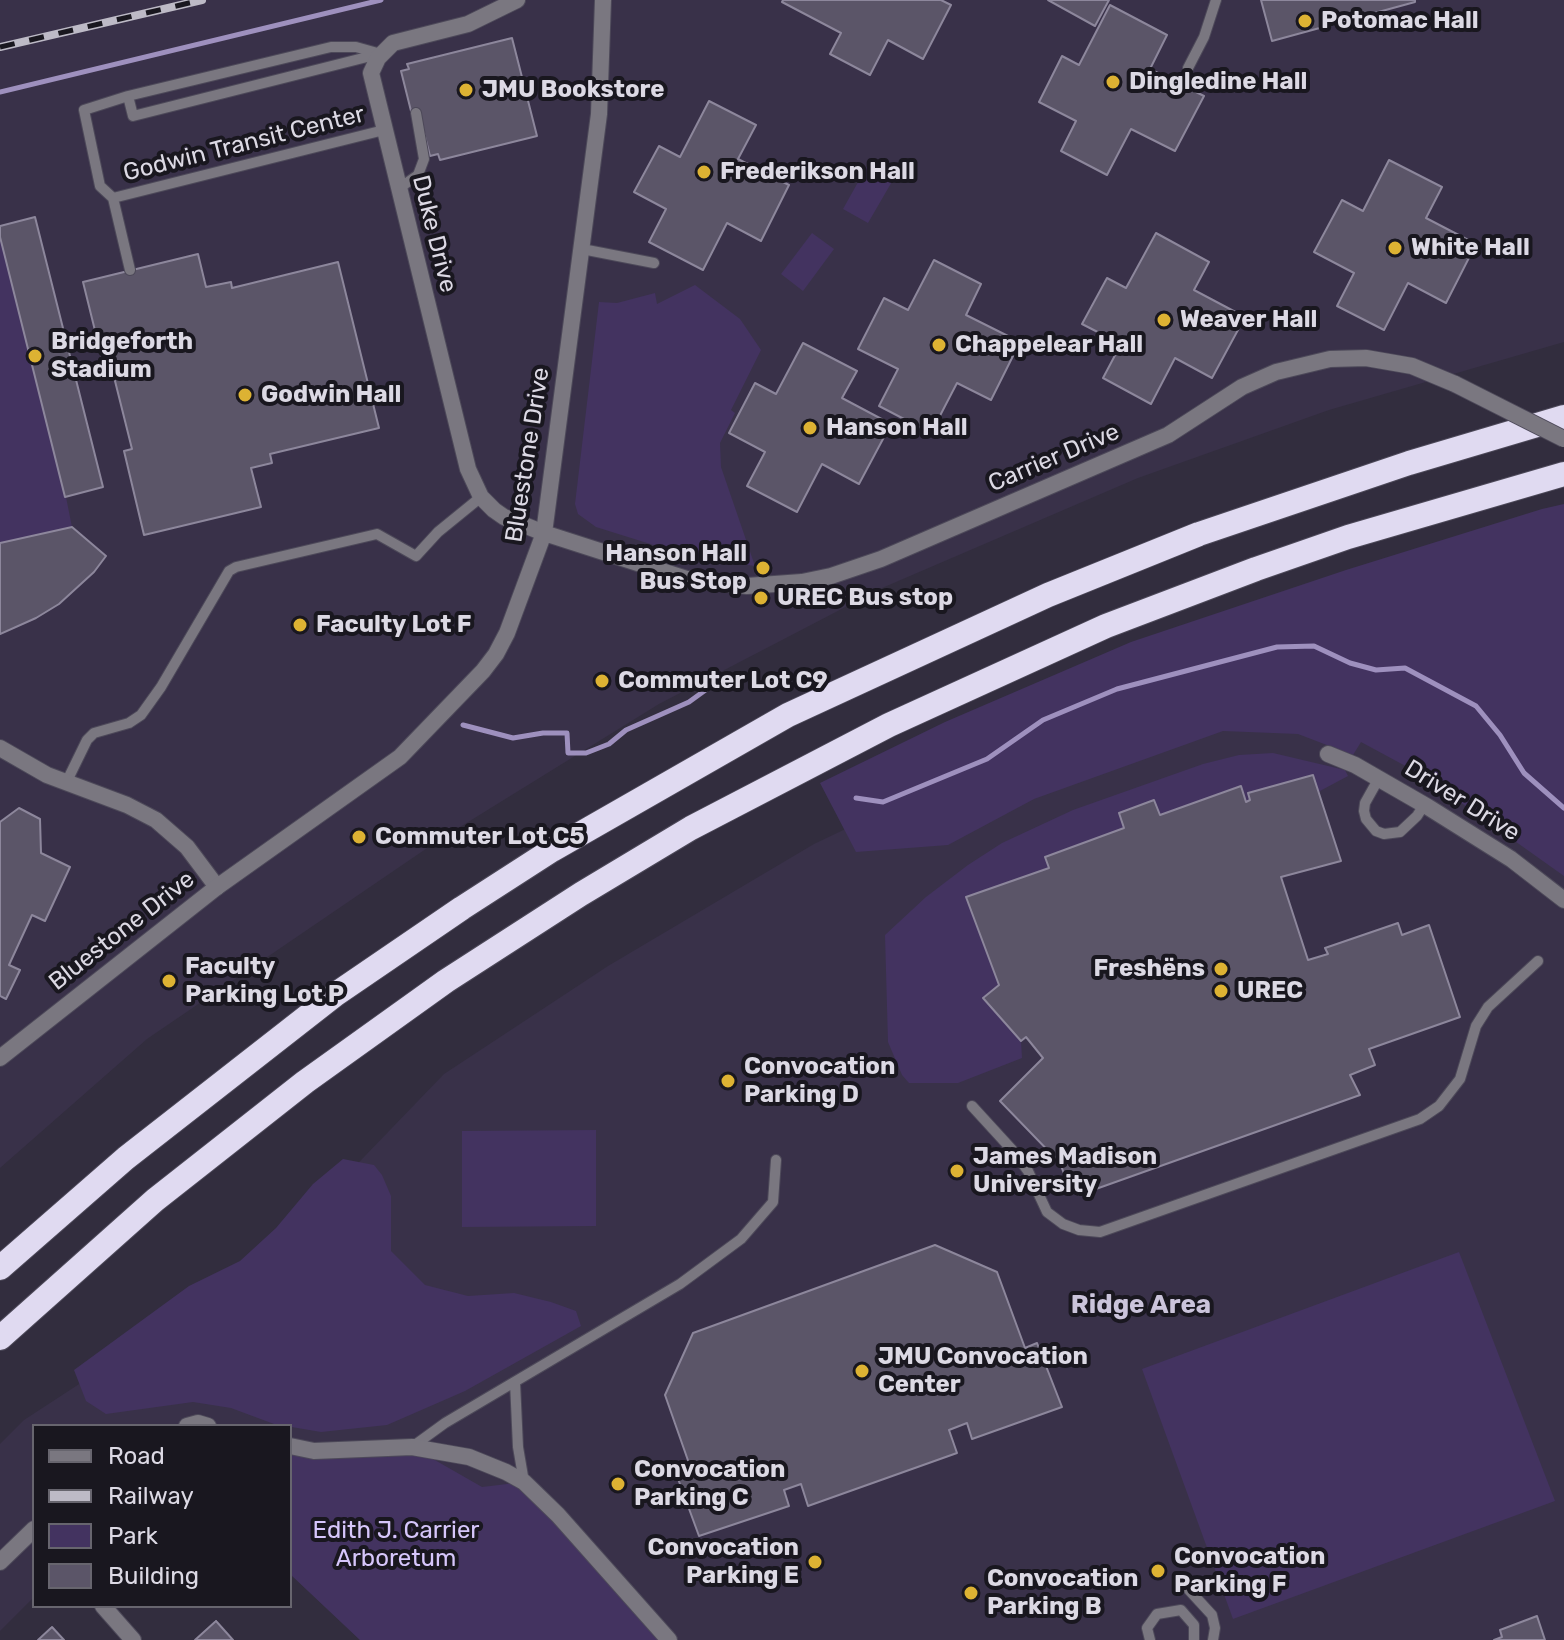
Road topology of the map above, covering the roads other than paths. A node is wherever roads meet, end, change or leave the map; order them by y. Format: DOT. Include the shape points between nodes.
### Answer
graph roads {
  1 [pos="517,0"];
  2 [pos="603,0"];
  3 [pos="1216,0"];
  4 [pos="381,54"];
  5 [pos="1188,68"];
  6 [pos="128,96"];
  7 [pos="416,113"];
  8 [pos="384,130"];
  9 [pos="398,189"];
  10 [pos="113,198"];
  11 [pos="582,249"];
  12 [pos="654,263"];
  13 [pos="130,270"];
  14 [pos="1564,417"];
  15 [pos="1564,439"];
  16 [pos="1564,474"];
  17 [pos="481,497"];
  18 [pos="544,533"];
  19 [pos="0,748"];
  20 [pos="1328,754"];
  21 [pos="1379,778"];
  22 [pos="66,783"];
  23 [pos="1424,805"];
  24 [pos="217,887"];
  25 [pos="1564,900"];
  26 [pos="1538,961"];
  27 [pos="0,1058"];
  28 [pos="972,1106"];
  29 [pos="776,1160"];
  30 [pos="81,1263"];
  31 [pos="0,1268"];
  32 [pos="0,1338"];
  33 [pos="0,1351"];
  34 [pos="515,1382"];
  35 [pos="292,1446"];
  36 [pos="412,1447"];
  37 [pos="524,1482"];
  38 [pos="32,1531"];
  39 [pos="0,1562"];
  40 [pos="1189,1590"];
  41 [pos="105,1608"];
  42 [pos="133,1640"];
  43 [pos="669,1640"];
  44 [pos="1150,1640"];
  45 [pos="1194,1640"];
  46 [pos="1213,1640"];
  1 -- 4 [label="street" via="468,24 401,40"];
  2 -- 11 [label="street, Bluestone Drive" via="599,114"];
  3 -- 5 [label="lane"];
  4 -- 6 [label="lane" via="331,47"];
  4 -- 6 [label="lane" via="133,116"];
  4 -- 8 [label="street, Duke Drive" via="371,73"];
  6 -- 10 [label="lane, Godwin Transit Center" via="84,110 100,186"];
  7 -- 9 [label="lane" via="424,159 418,175"];
  8 -- 9 [label="street, Duke Drive"];
  8 -- 10 [label="lane, Godwin Transit Center"];
  9 -- 17 [label="street, Duke Drive" via="459,442"];
  10 -- 13 [label="lane"];
  11 -- 12 [label="lane"];
  11 -- 18 [label="street, Bluestone Drive"];
  14 -- 31 [label="highway" via="1359,479 1184,540 1040,598 788,715 552,850 336,994 126,1158"];
  15 -- 18 [label="street, Carrier Drive, bridge" via="1412,366 1366,358 1330,359 1242,387 1168,435 893,554 802,582 747,586 687,579"];
  16 -- 30 [label="highway" via="1348,537 1179,598 979,682 804,767 617,872 446,981 293,1092"];
  17 -- 18 [label="street" via="504,517"];
  17 -- 22 [label="lane" via="416,556 377,534 229,571 141,715 94,733"];
  18 -- 24 [label="street, Bluestone Drive" via="507,633 483,671 400,757"];
  19 -- 22 [label="street"];
  20 -- 21 [label="street, Driver Drive"];
  21 -- 23 [label="street, Driver Drive"];
  21 -- 23 [label="lane" via="1364,811 1376,831 1400,832"];
  22 -- 24 [label="street" via="156,820 187,847"];
  23 -- 25 [label="street, Driver Drive" via="1511,859"];
  24 -- 27 [label="street, Bluestone Drive"];
  26 -- 28 [label="lane" via="1488,1007 1476,1026 1460,1079 1439,1106 1420,1119 1100,1232 1063,1224 1047,1212 1022,1162"];
  29 -- 34 [label="lane" via="773,1202 741,1239 680,1284"];
  30 -- 32 [label="highway"];
  30 -- 33 [label="highway"];
  34 -- 36 [label="lane"];
  34 -- 37 [label="lane"];
  35 -- 36 [label="street" via="314,1451"];
  36 -- 37 [label="street" via="469,1457"];
  37 -- 43 [label="street"];
  38 -- 39 [label="street"];
  40 -- 46 [label="lane" via="1212,1615"];
  41 -- 42 [label="street"];
  44 -- 45 [label="lane" via="1147,1628 1157,1614 1181,1610 1194,1625"];
}
